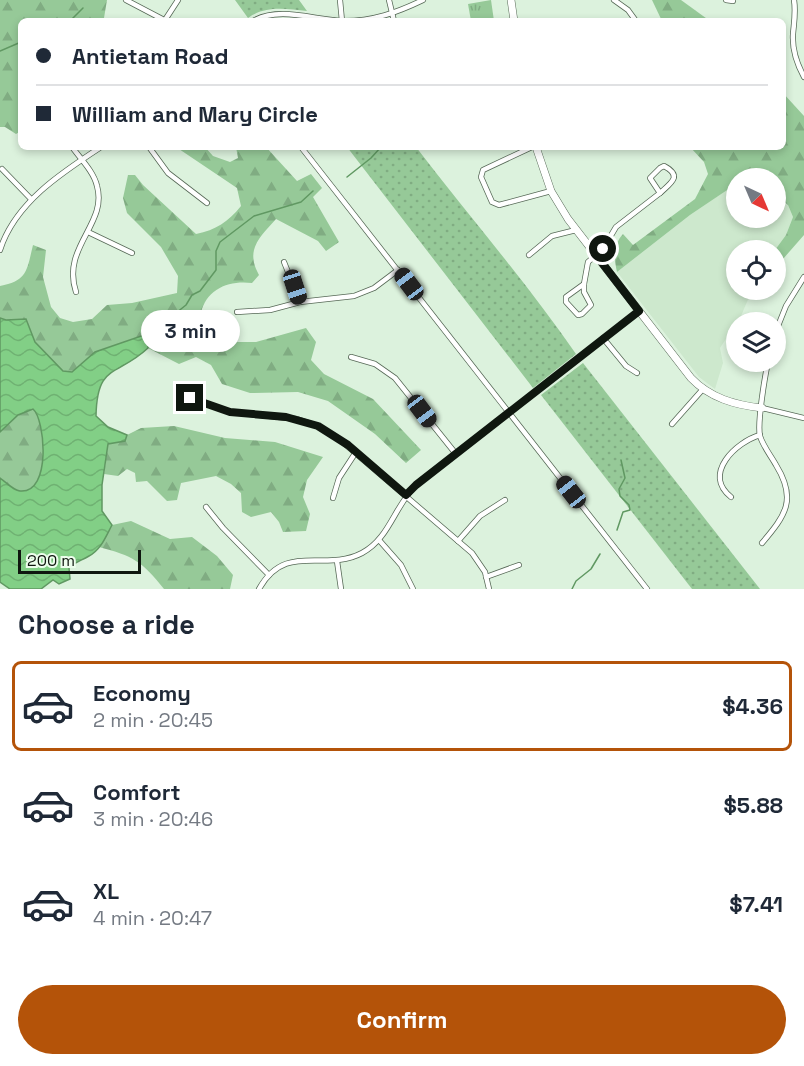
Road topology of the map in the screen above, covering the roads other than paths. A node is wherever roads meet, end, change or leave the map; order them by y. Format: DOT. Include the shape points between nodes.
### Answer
graph roads {
  1 [pos="126,0"];
  2 [pos="178,0"];
  3 [pos="389,0"];
  4 [pos="423,0"];
  5 [pos="511,0"];
  6 [pos="614,0"];
  7 [pos="726,0"];
  8 [pos="794,0"];
  9 [pos="339,1"];
  10 [pos="733,1"];
  11 [pos="392,14"];
  12 [pos="159,18"];
  13 [pos="167,18"];
  14 [pos="263,18"];
  15 [pos="314,18"];
  16 [pos="342,18"];
  17 [pos="375,18"];
  18 [pos="393,18"];
  19 [pos="514,18"];
  20 [pos="634,18"];
  21 [pos="804,77"];
  22 [pos="74,150"];
  23 [pos="97,150"];
  24 [pos="151,150"];
  25 [pos="303,150"];
  26 [pos="527,150"];
  27 [pos="535,150"];
  28 [pos="82,160"];
  29 [pos="2,169"];
  30 [pos="551,190"];
  31 [pos="660,193"];
  32 [pos="31,199"];
  33 [pos="207,203"];
  34 [pos="576,230"];
  35 [pos="88,232"];
  36 [pos="0,250"];
  37 [pos="132,253"];
  38 [pos="529,255"];
  39 [pos="596,255"];
  40 [pos="284,262"];
  41 [pos="398,270"];
  42 [pos="804,277"];
  43 [pos="584,284"];
  44 [pos="76,292"];
  45 [pos="300,302"];
  46 [pos="639,311"];
  47 [pos="237,312"];
  48 [pos="784,312"];
  49 [pos="603,338"];
  50 [pos="351,357"];
  51 [pos="767,372"];
  52 [pos="637,373"];
  53 [pos="703,389"];
  54 [pos="190,398"];
  55 [pos="762,408"];
  56 [pos="508,413"];
  57 [pos="804,418"];
  58 [pos="672,424"];
  59 [pos="760,435"];
  60 [pos="356,452"];
  61 [pos="456,454"];
  62 [pos="406,495"];
  63 [pos="731,497"];
  64 [pos="333,498"];
  65 [pos="505,500"];
  66 [pos="206,507"];
  67 [pos="379,540"];
  68 [pos="458,541"];
  69 [pos="762,543"];
  70 [pos="337,561"];
  71 [pos="519,565"];
  72 [pos="269,575"];
  73 [pos="486,576"];
  74 [pos="259,589"];
  75 [pos="341,589"];
  76 [pos="413,589"];
  77 [pos="489,589"];
  78 [pos="647,589"];
  1 -- 12 [label="street"];
  2 -- 13 [label="street"];
  3 -- 11 [label="street"];
  4 -- 11 [label="street"];
  5 -- 19 [label="street"];
  6 -- 20 [label="street"];
  7 -- 10 [label="street"];
  8 -- 21 [label="street" via="794,50"];
  9 -- 16 [label="street"];
  11 -- 17 [label="street"];
  11 -- 18 [label="street"];
  14 -- 15 [label="street" via="276,14"];
  22 -- 28 [label="street"];
  23 -- 28 [label="street"];
  24 -- 33 [label="street" via="168,173"];
  25 -- 41 [label="street"];
  26 -- 30 [label="street" via="483,170 481,177 492,202 499,206"];
  27 -- 30 [label="street"];
  28 -- 32 [label="street"];
  28 -- 35 [label="street" via="99,194"];
  29 -- 32 [label="street"];
  30 -- 34 [label="street"];
  31 -- 31 [label="street" via="674,180 667,167 651,176"];
  31 -- 39 [label="street" via="619,225"];
  32 -- 36 [label="street" via="11,225"];
  34 -- 38 [label="street" via="552,236"];
  34 -- 39 [label="street"];
  35 -- 37 [label="street"];
  35 -- 44 [label="street" via="74,259"];
  39 -- 43 [label="street" via="587,265"];
  39 -- 46 [label="street"];
  40 -- 45 [label="street"];
  41 -- 45 [label="street" via="374,288 354,296"];
  41 -- 56 [label="street"];
  42 -- 48 [label="street"];
  43 -- 43 [label="street" via="566,297 578,315 591,305"];
  45 -- 47 [label="street" via="270,310"];
  46 -- 49 [label="street"];
  46 -- 53 [label="street"];
  49 -- 52 [label="street" via="626,366"];
  49 -- 56 [label="street"];
  50 -- 61 [label="street" via="375,364 395,378"];
  51 -- 55 [label="street"];
  53 -- 55 [label="street" via="735,404"];
  53 -- 58 [label="street"];
  54 -- 60 [label="street" via="230,412 307,422 328,431"];
  55 -- 57 [label="street"];
  55 -- 59 [label="street"];
  56 -- 61 [label="street"];
  56 -- 78 [label="street"];
  59 -- 63 [label="street" via="740,444 725,459 721,483"];
  59 -- 69 [label="street" via="783,476 788,495 782,517"];
  60 -- 62 [label="street"];
  60 -- 64 [label="street" via="339,478"];
  61 -- 62 [label="street"];
  62 -- 67 [label="street"];
  62 -- 68 [label="street"];
  65 -- 68 [label="street" via="480,516"];
  66 -- 72 [label="street"];
  67 -- 70 [label="street" via="360,554"];
  67 -- 76 [label="street" via="401,564"];
  68 -- 73 [label="street" via="477,559"];
  70 -- 72 [label="street" via="294,561"];
  70 -- 75 [label="street"];
  71 -- 73 [label="street"];
  72 -- 74 [label="street"];
  73 -- 77 [label="street"];
}
